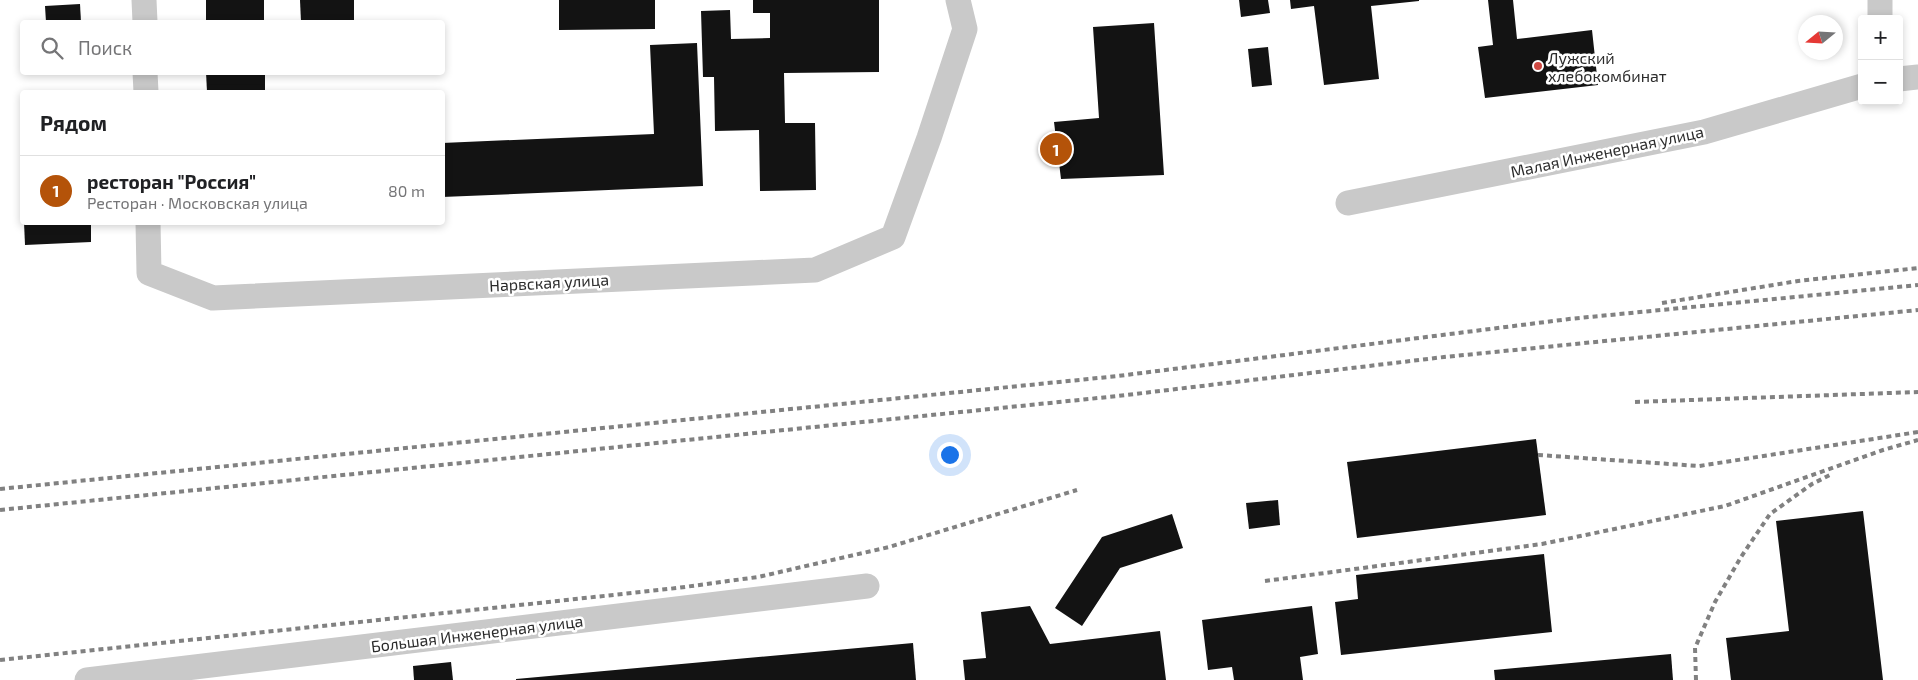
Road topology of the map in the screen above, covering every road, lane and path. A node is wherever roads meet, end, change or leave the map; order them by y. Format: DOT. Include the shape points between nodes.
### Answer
graph roads {
  1 [pos="144,0"];
  2 [pos="958,0"];
  3 [pos="1880,0"];
  4 [pos="1880,15"];
  5 [pos="144,20"];
  6 [pos="146,75"];
  7 [pos="1918,76"];
  8 [pos="1903,78"];
  9 [pos="1858,87"];
  10 [pos="146,90"];
  11 [pos="1348,203"];
  12 [pos="148,225"];
  13 [pos="867,586"];
  14 [pos="87,680"];
  1 -- 5 [label="street"];
  2 -- 12 [label="street, Нарвская улица" via="965,28 893,237 815,270 213,298 149,273"];
  3 -- 4 [label="street"];
  6 -- 10 [label="street"];
  7 -- 8 [label="street"];
  9 -- 11 [label="street, Малая Инженерная улица" via="1704,132"];
  13 -- 14 [label="street, Большая Инженерная улица"];
}
